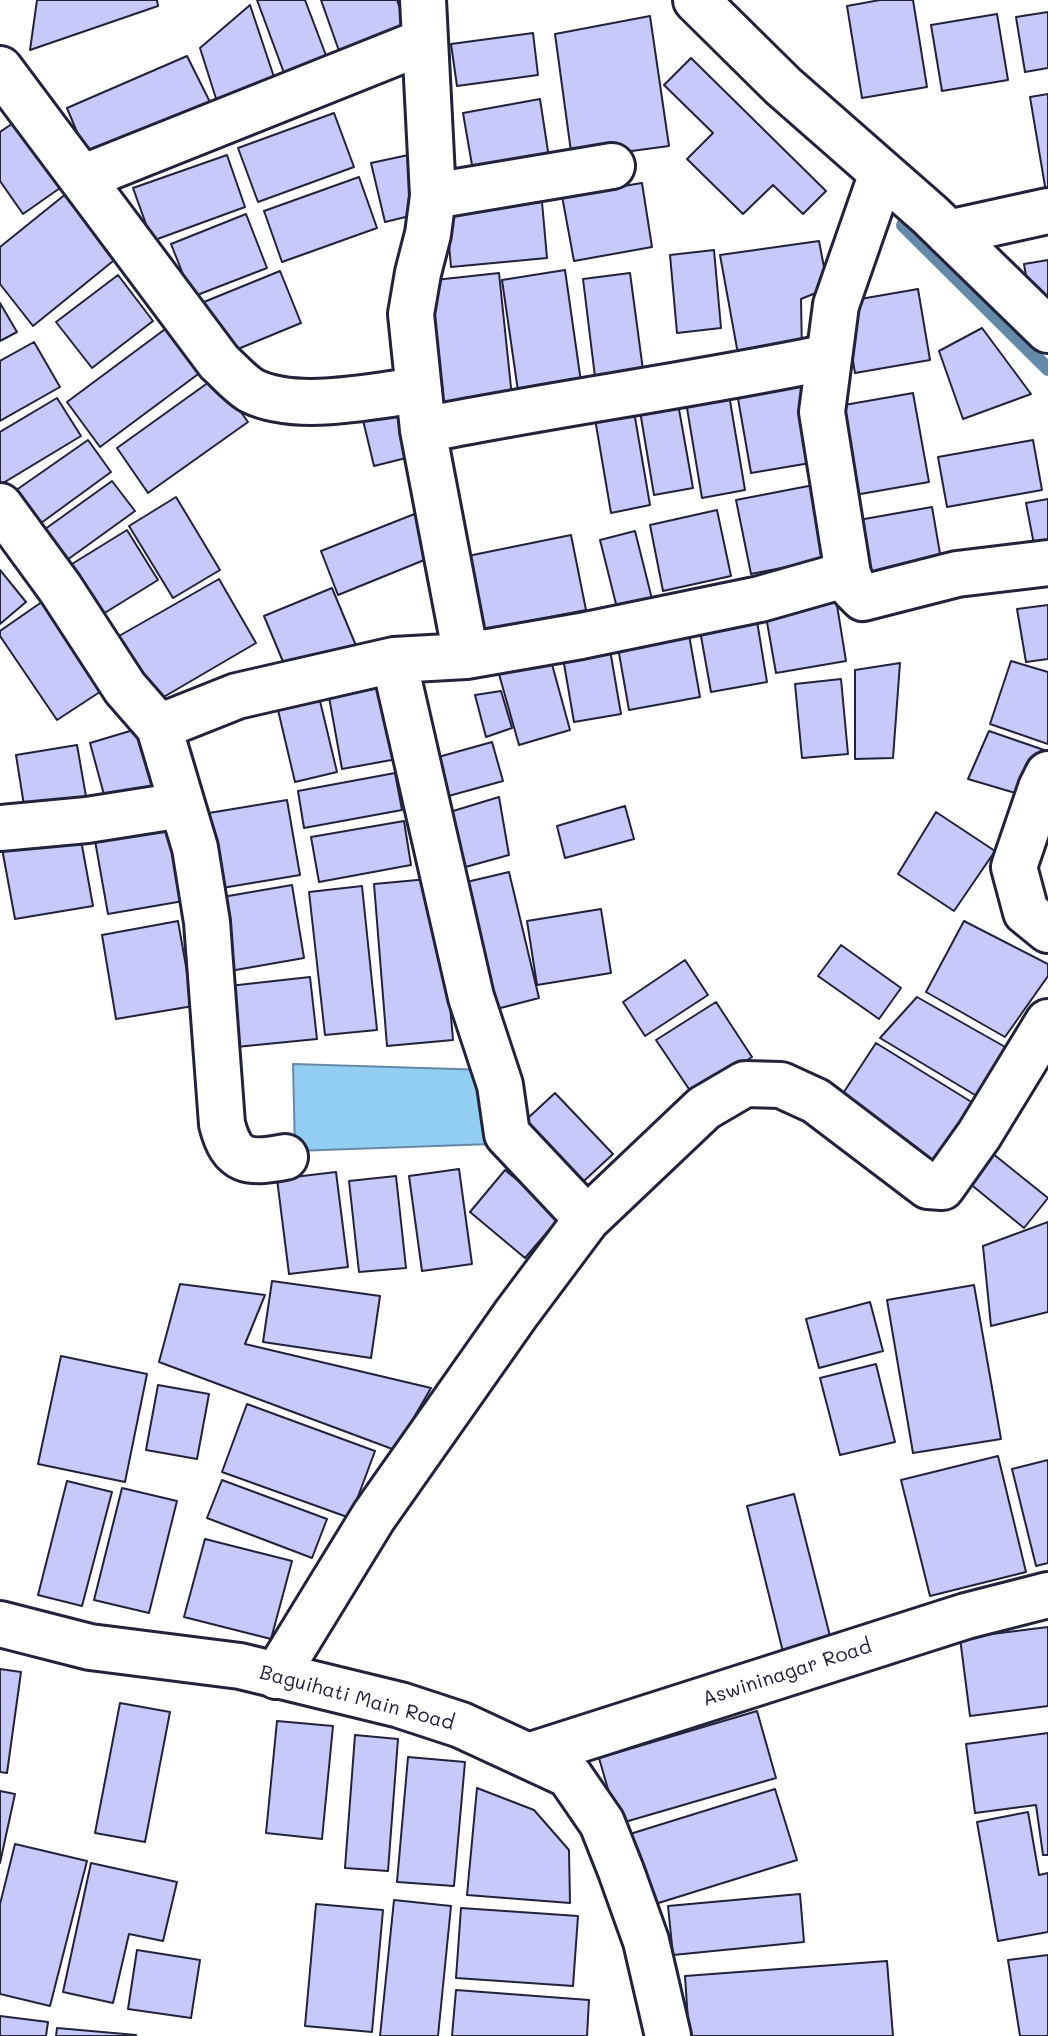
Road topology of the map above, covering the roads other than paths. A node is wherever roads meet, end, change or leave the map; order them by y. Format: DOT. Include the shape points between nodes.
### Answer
graph roads {
  1 [pos="696,0"];
  2 [pos="424,21"];
  3 [pos="0,69"];
  4 [pos="612,166"];
  5 [pos="882,173"];
  6 [pos="82,178"];
  7 [pos="433,196"];
  8 [pos="1048,211"];
  9 [pos="948,233"];
  10 [pos="1048,330"];
  11 [pos="829,357"];
  12 [pos="421,410"];
  13 [pos="0,506"];
  14 [pos="1048,563"];
  15 [pos="848,574"];
  16 [pos="466,656"];
  17 [pos="394,660"];
  18 [pos="159,727"];
  19 [pos="1048,774"];
  20 [pos="182,805"];
  21 [pos="0,828"];
  22 [pos="1048,930"];
  23 [pos="1048,1022"];
  24 [pos="285,1157"];
  25 [pos="587,1219"];
  26 [pos="1048,1595"];
  27 [pos="0,1624"];
  28 [pos="276,1676"];
  29 [pos="528,1756"];
  30 [pos="668,2036"];
  1 -- 5 [label="street"];
  2 -- 6 [label="street"];
  2 -- 7 [label="street"];
  3 -- 6 [label="street"];
  4 -- 7 [label="street"];
  5 -- 9 [label="street"];
  5 -- 11 [label="street" via="836,305"];
  6 -- 12 [label="street" via="219,362 251,390 281,400"];
  7 -- 12 [label="street" via="411,314"];
  8 -- 9 [label="street"];
  9 -- 10 [label="street"];
  11 -- 12 [label="street" via="542,407"];
  11 -- 15 [label="street" via="822,412"];
  12 -- 16 [label="street"];
  13 -- 18 [label="street" via="125,688"];
  14 -- 15 [label="street" via="957,574 863,598"];
  15 -- 16 [label="street" via="746,602"];
  16 -- 17 [label="street"];
  17 -- 18 [label="street" via="237,696"];
  17 -- 25 [label="street" via="471,997 500,1085 507,1134"];
  18 -- 20 [label="street"];
  19 -- 22 [label="street" via="1014,867 1026,912"];
  20 -- 21 [label="street"];
  20 -- 24 [label="street" via="207,922 227,1144 258,1163"];
  23 -- 25 [label="street" via="942,1187 928,1186 816,1101 781,1085 745,1084 704,1108"];
  25 -- 28 [label="street" via="374,1516"];
  26 -- 29 [label="street, Aswininagar Road" via="966,1616"];
  27 -- 28 [label="street, Baguihati Main Road" via="90,1647 240,1666"];
  28 -- 29 [label="street, Baguihati Main Road" via="412,1709"];
  29 -- 30 [label="street, Baguihati Main Road" via="569,1775 602,1823 646,1941"];
}
